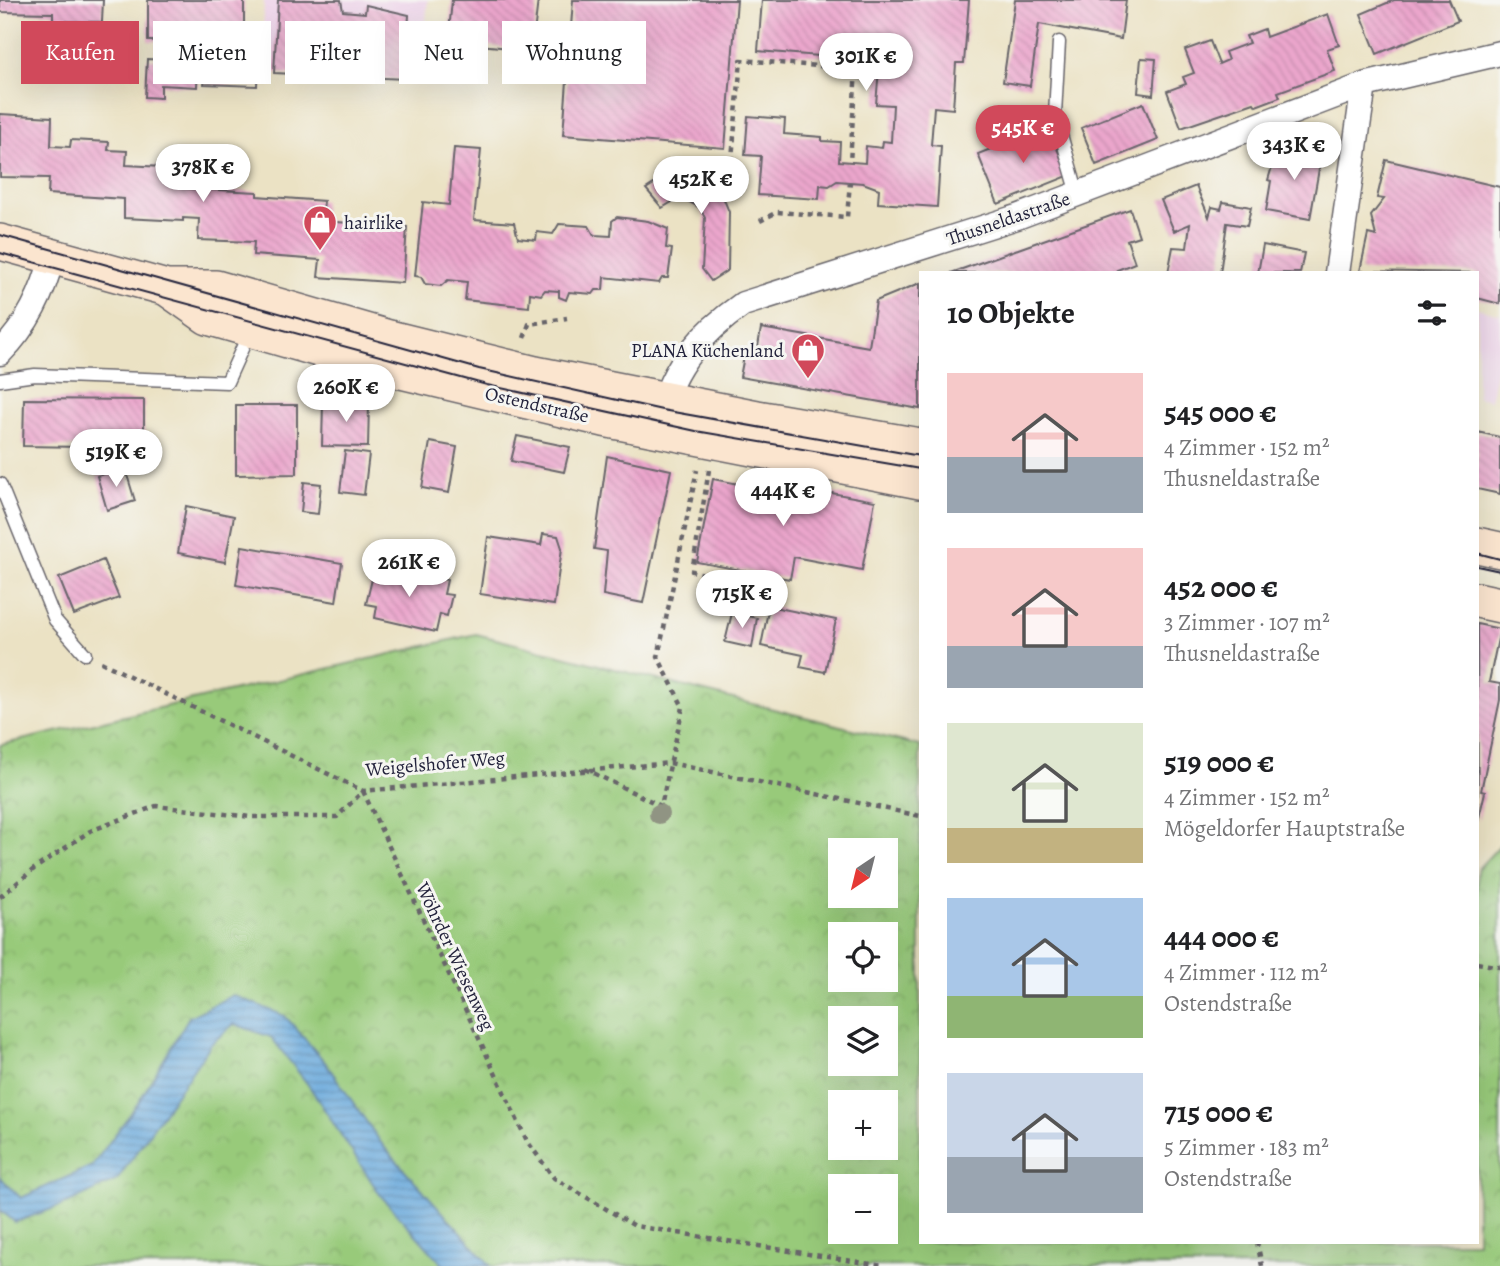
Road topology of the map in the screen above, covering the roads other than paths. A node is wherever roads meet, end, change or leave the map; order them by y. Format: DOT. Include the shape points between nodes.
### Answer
graph roads {
  1 [pos="1059,41"];
  2 [pos="1500,53"];
  3 [pos="1364,85"];
  4 [pos="1078,194"];
  5 [pos="0,242"];
  6 [pos="53,255"];
  7 [pos="1337,271"];
  8 [pos="167,288"];
  9 [pos="250,330"];
  10 [pos="0,353"];
  11 [pos="0,380"];
  12 [pos="661,415"];
  13 [pos="919,446"];
  14 [pos="919,481"];
  15 [pos="0,484"];
  16 [pos="1479,545"];
  17 [pos="1500,550"];
  18 [pos="1479,600"];
  19 [pos="1500,605"];
  20 [pos="85,654"];
  1 -- 4 [label="lane" via="1055,114"];
  2 -- 3 [label="street, Thusneldastraße"];
  3 -- 4 [label="street, Thusneldastraße"];
  3 -- 7 [label="street"];
  4 -- 12 [label="street, Thusneldastraße" via="743,304 713,325 685,358"];
  5 -- 6 [label="main road, Ostendstraße"];
  6 -- 8 [label="main road, Ostendstraße"];
  6 -- 10 [label="street" via="29,320"];
  8 -- 9 [label="main road, Ostendstraße" via="208,317"];
  8 -- 12 [label="main road, Ostendstraße" via="216,288"];
  9 -- 11 [label="lane" via="227,382 34,375"];
  9 -- 12 [label="main road, Ostendstraße" via="469,389"];
  12 -- 13 [label="main road, Ostendstraße"];
  12 -- 14 [label="main road, Ostendstraße" via="706,454"];
  15 -- 20 [label="lane" via="55,620"];
  16 -- 17 [label="main road"];
  18 -- 19 [label="main road"];
}
